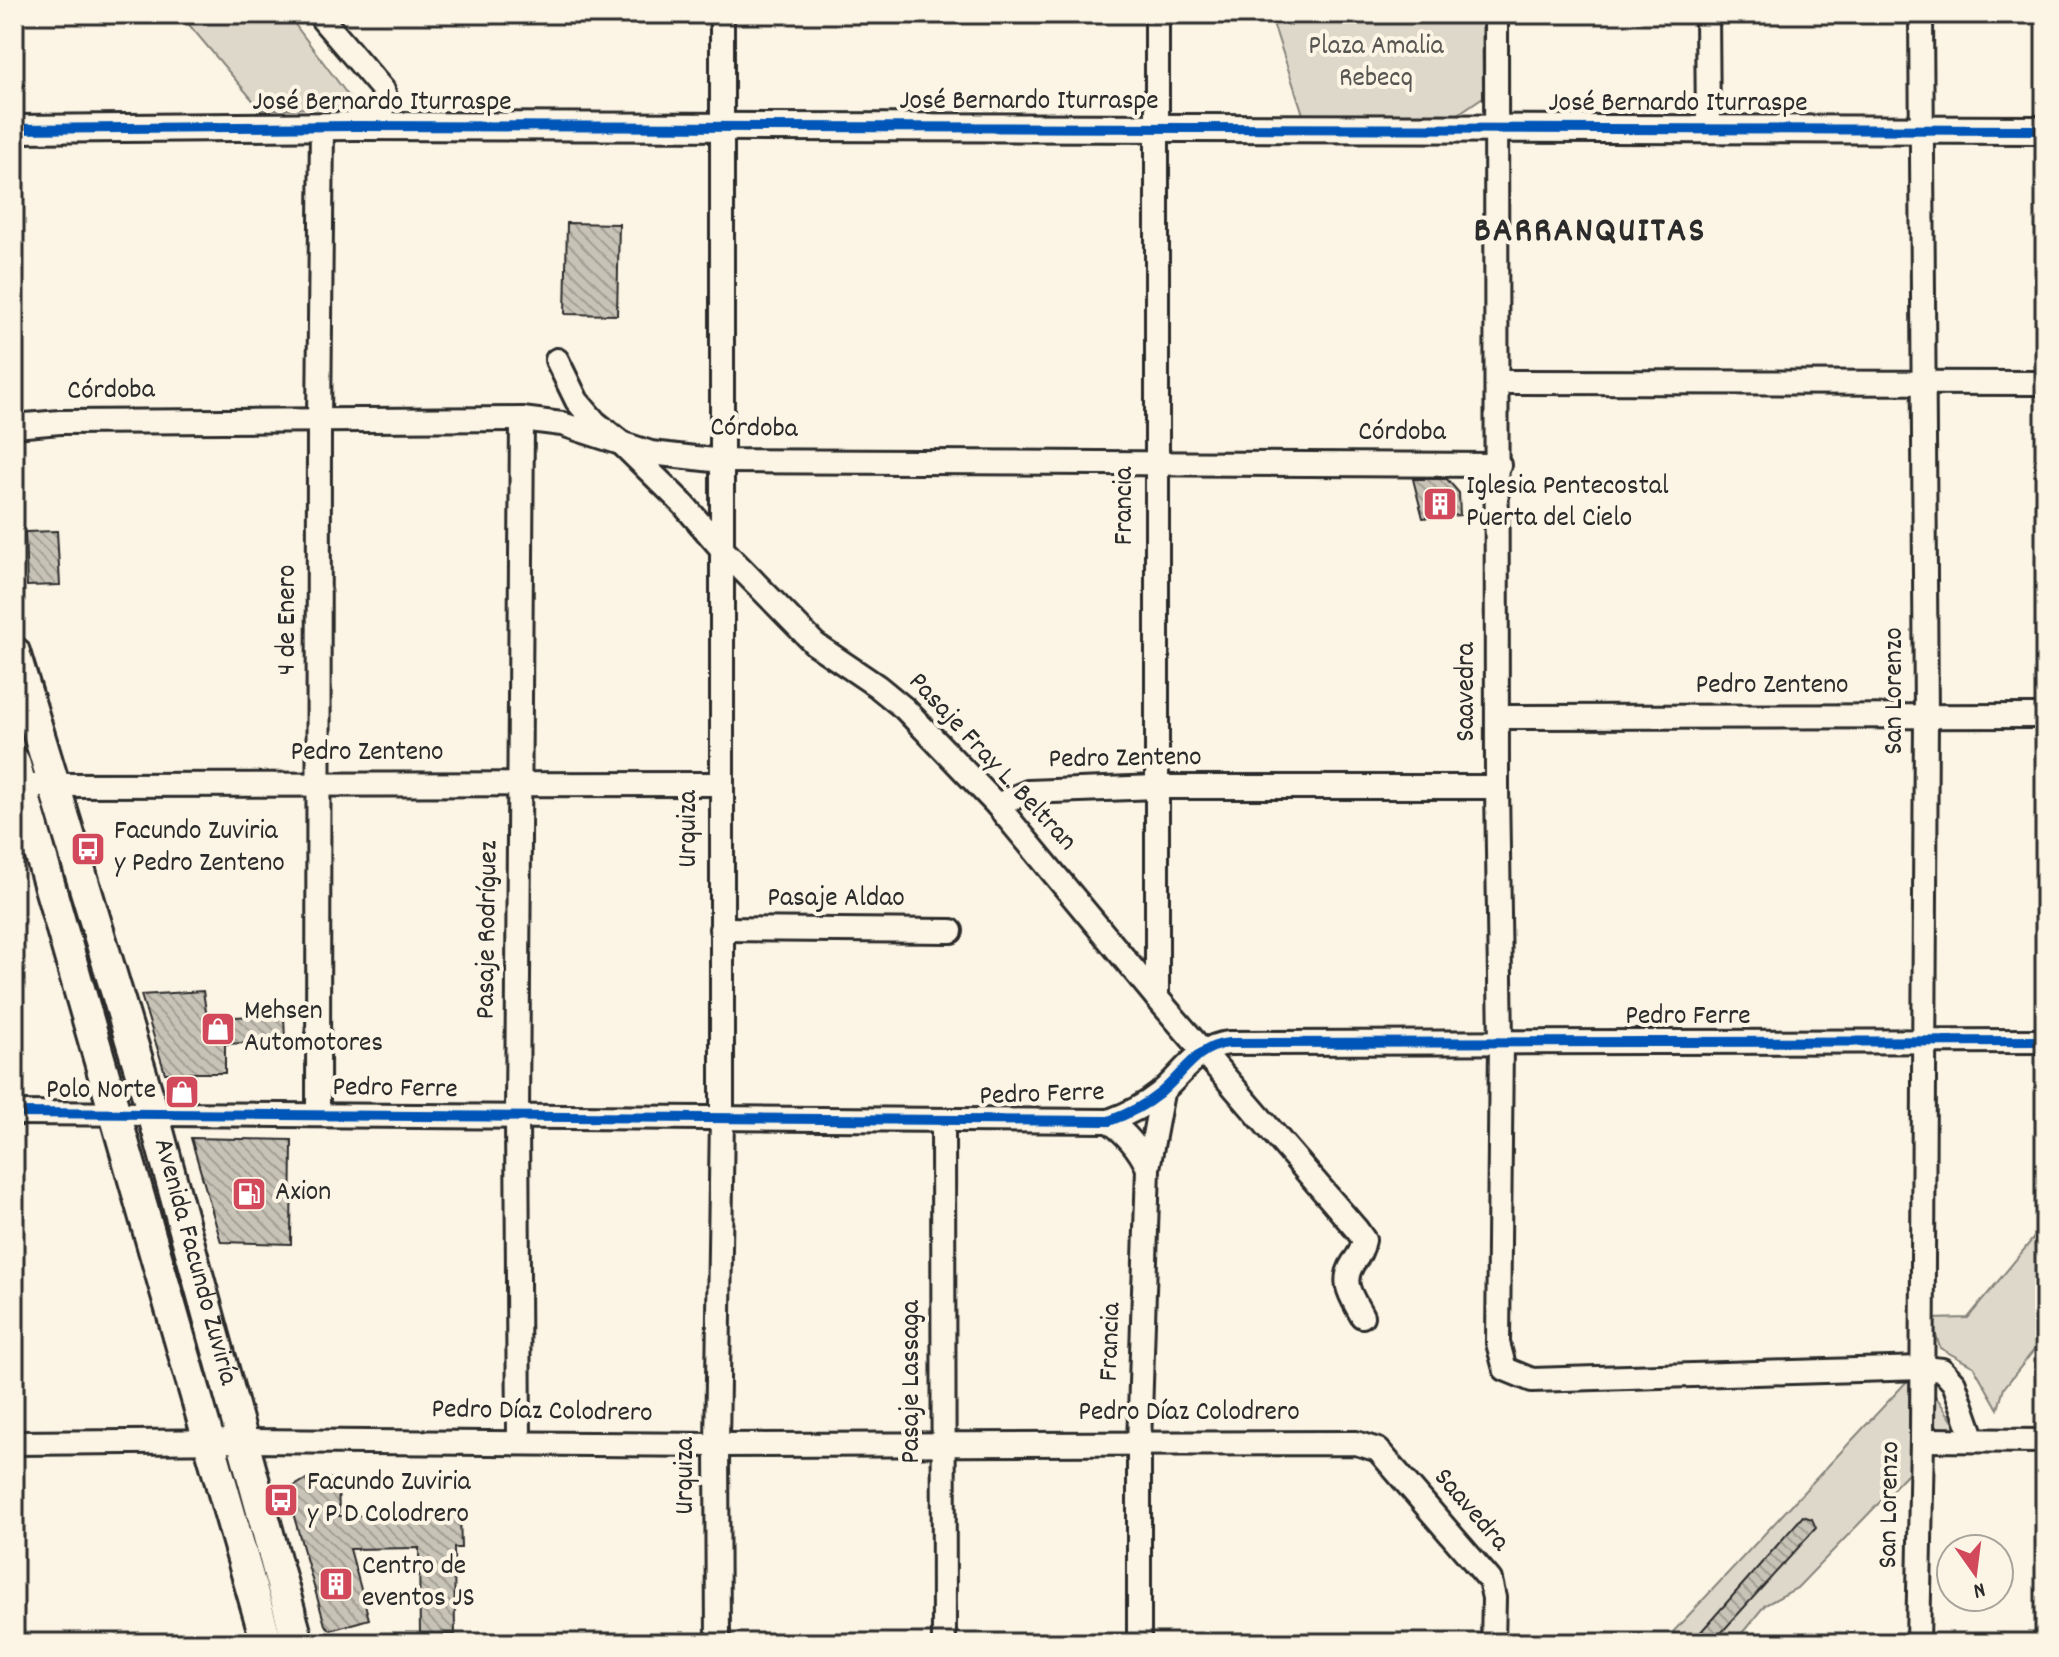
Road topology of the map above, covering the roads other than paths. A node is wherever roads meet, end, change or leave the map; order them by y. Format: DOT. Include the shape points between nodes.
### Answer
graph roads {
  1 [pos="321,14"];
  2 [pos="722,14"];
  3 [pos="1157,14"];
  4 [pos="1496,14"];
  5 [pos="1707,14"];
  6 [pos="1921,14"];
  7 [pos="355,126"];
  8 [pos="322,127"];
  9 [pos="721,127"];
  10 [pos="1155,128"];
  11 [pos="1498,128"];
  12 [pos="1708,128"];
  13 [pos="14,129"];
  14 [pos="2045,130"];
  15 [pos="1921,131"];
  16 [pos="557,360"];
  17 [pos="1499,382"];
  18 [pos="1925,383"];
  19 [pos="2045,383"];
  20 [pos="522,419"];
  21 [pos="319,420"];
  22 [pos="14,426"];
  23 [pos="619,441"];
  24 [pos="722,461"];
  25 [pos="1156,463"];
  26 [pos="1499,465"];
  27 [pos="722,549"];
  28 [pos="14,652"];
  29 [pos="1926,716"];
  30 [pos="2045,716"];
  31 [pos="1498,717"];
  32 [pos="16,777"];
  33 [pos="521,783"];
  34 [pos="320,784"];
  35 [pos="720,784"];
  36 [pos="54,785"];
  37 [pos="1156,787"];
  38 [pos="1497,787"];
  39 [pos="997,805"];
  40 [pos="721,929"];
  41 [pos="951,931"];
  42 [pos="1157,998"];
  43 [pos="1925,1041"];
  44 [pos="2045,1041"];
  45 [pos="1501,1042"];
  46 [pos="1204,1050"];
  47 [pos="1162,1093"];
  48 [pos="14,1113"];
  49 [pos="153,1113"];
  50 [pos="318,1113"];
  51 [pos="117,1114"];
  52 [pos="517,1116"];
  53 [pos="722,1117"];
  54 [pos="1109,1121"];
  55 [pos="943,1122"];
  56 [pos="1148,1168"];
  57 [pos="1362,1316"];
  58 [pos="1922,1368"];
  59 [pos="1922,1440"];
  60 [pos="1974,1440"];
  61 [pos="211,1441"];
  62 [pos="242,1441"];
  63 [pos="2045,1441"];
  64 [pos="14,1443"];
  65 [pos="519,1443"];
  66 [pos="1356,1443"];
  67 [pos="943,1444"];
  68 [pos="717,1445"];
  69 [pos="1139,1445"];
  70 [pos="267,1643"];
  71 [pos="298,1643"];
  72 [pos="718,1643"];
  73 [pos="944,1643"];
  74 [pos="1139,1643"];
  75 [pos="1493,1643"];
  76 [pos="1918,1643"];
  1 -- 7 [label="street" via="383,90 386,100 380,114"];
  2 -- 9 [label="street, Urquiza"];
  3 -- 10 [label="street, Francia"];
  4 -- 11 [label="street, Saavedra"];
  5 -- 12 [label="street"];
  6 -- 15 [label="street, San Lorenzo"];
  7 -- 8 [label="street, José Bernardo Iturraspe"];
  7 -- 9 [label="street, José Bernardo Iturraspe"];
  8 -- 13 [label="street, José Bernardo Iturraspe"];
  8 -- 21 [label="street, 4 de Enero"];
  9 -- 10 [label="street, José Bernardo Iturraspe"];
  9 -- 24 [label="street, Urquiza"];
  10 -- 11 [label="street, José Bernardo Iturraspe"];
  10 -- 25 [label="street, Francia"];
  11 -- 12 [label="street, José Bernardo Iturraspe"];
  11 -- 17 [label="street, Saavedra"];
  12 -- 15 [label="street, José Bernardo Iturraspe"];
  14 -- 15 [label="street, José Bernardo Iturraspe"];
  15 -- 18 [label="street, San Lorenzo"];
  16 -- 23 [label="street, Pasaje Fray L. Beltran" via="577,401"];
  17 -- 18 [label="street"];
  17 -- 26 [label="street, Saavedra"];
  18 -- 19 [label="street"];
  18 -- 29 [label="street, San Lorenzo"];
  20 -- 21 [label="street, Córdoba"];
  20 -- 23 [label="street, Córdoba"];
  20 -- 33 [label="street, Pasaje Rodríguez"];
  21 -- 22 [label="street, Córdoba"];
  21 -- 34 [label="street, 4 de Enero"];
  23 -- 24 [label="street, Córdoba" via="651,453"];
  23 -- 27 [label="street, Pasaje Fray L. Beltran"];
  24 -- 25 [label="street, Córdoba"];
  24 -- 27 [label="street, Urquiza"];
  25 -- 26 [label="street, Córdoba"];
  25 -- 37 [label="street, Francia"];
  26 -- 31 [label="street, Saavedra"];
  27 -- 35 [label="street, Urquiza"];
  27 -- 39 [label="street, Pasaje Fray L. Beltran" via="815,644 905,709"];
  28 -- 36 [label="main road, Avenida Facundo Zuviría"];
  29 -- 30 [label="street, Pedro Zenteno"];
  29 -- 31 [label="street, Pedro Zenteno"];
  29 -- 43 [label="street, San Lorenzo"];
  31 -- 38 [label="street, Saavedra"];
  32 -- 36 [label="street, Pedro Zenteno"];
  32 -- 51 [label="main road, Avenida Facundo Zuviría"];
  33 -- 34 [label="street, Pedro Zenteno"];
  33 -- 35 [label="street, Pedro Zenteno"];
  33 -- 52 [label="street, Pasaje Rodríguez"];
  34 -- 36 [label="street, Pedro Zenteno"];
  34 -- 50 [label="street, 4 de Enero"];
  35 -- 40 [label="street, Urquiza"];
  36 -- 49 [label="main road, Avenida Facundo Zuviría"];
  37 -- 38 [label="street, Pedro Zenteno"];
  37 -- 39 [label="street, Pedro Zenteno" via="1028,792"];
  37 -- 42 [label="street, Francia"];
  38 -- 45 [label="street, Saavedra"];
  39 -- 42 [label="street, Pasaje Fray L. Beltran"];
  40 -- 41 [label="street, Pasaje Aldao"];
  40 -- 53 [label="street, Urquiza"];
  42 -- 46 [label="street, Pasaje Fray L. Beltran"];
  43 -- 44 [label="street, Pedro Ferre"];
  43 -- 45 [label="street, Pedro Ferre"];
  43 -- 58 [label="street, San Lorenzo"];
  45 -- 46 [label="street, Pedro Ferre" via="1229,1043"];
  45 -- 58 [label="street, Saavedra" via="1498,1343 1505,1369 1532,1380"];
  46 -- 47 [label="street, Pedro Ferre"];
  46 -- 57 [label="street, Pasaje Fray L. Beltran" via="1364,1240 1346,1277"];
  47 -- 54 [label="street, Pedro Ferre" via="1135,1112"];
  47 -- 56 [label="street, Francia"];
  48 -- 51 [label="street, Pedro Ferre"];
  49 -- 50 [label="street, Pedro Ferre"];
  49 -- 51 [label="street, Pedro Ferre"];
  49 -- 62 [label="main road, Avenida Facundo Zuviría"];
  50 -- 52 [label="street, Pedro Ferre"];
  51 -- 61 [label="main road, Avenida Facundo Zuviría"];
  52 -- 53 [label="street, Pedro Ferre"];
  52 -- 65 [label="street, Pasaje Rodríguez"];
  53 -- 55 [label="street, Pedro Ferre"];
  53 -- 68 [label="street, Urquiza"];
  54 -- 55 [label="street, Pedro Ferre"];
  54 -- 56 [label="street, Pedro Ferre" via="1140,1150"];
  55 -- 67 [label="street, Pasaje Lassaga"];
  56 -- 69 [label="street, Francia"];
  58 -- 59 [label="street, San Lorenzo"];
  58 -- 60 [label="street" via="1942,1370 1954,1383"];
  59 -- 60 [label="street"];
  59 -- 76 [label="street, San Lorenzo"];
  60 -- 63 [label="street"];
  61 -- 62 [label="street, Pedro Díaz Colodrero"];
  61 -- 64 [label="street, Pedro Díaz Colodrero"];
  61 -- 70 [label="main road, Avenida Facundo Zuviría"];
  62 -- 65 [label="street, Pedro Díaz Colodrero"];
  62 -- 71 [label="main road, Avenida Facundo Zuviría"];
  65 -- 68 [label="street, Pedro Díaz Colodrero"];
  66 -- 69 [label="street, Pedro Díaz Colodrero"];
  66 -- 75 [label="street, Saavedra" via="1378,1450 1490,1580"];
  67 -- 68 [label="street, Pedro Díaz Colodrero"];
  67 -- 69 [label="street, Pedro Díaz Colodrero"];
  67 -- 73 [label="street, Pasaje Lassaga"];
  68 -- 72 [label="street, Urquiza"];
  69 -- 74 [label="street, Francia"];
}
